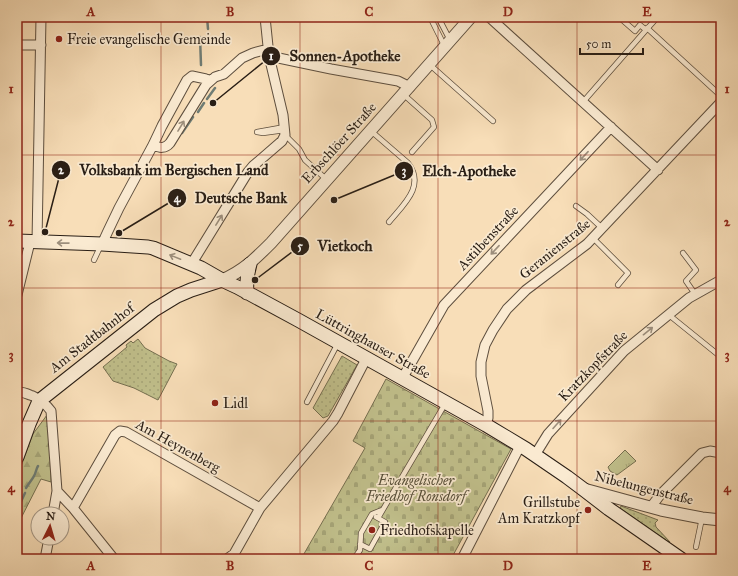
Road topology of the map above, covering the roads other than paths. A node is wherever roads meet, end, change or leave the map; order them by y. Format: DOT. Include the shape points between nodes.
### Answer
graph roads {
  1 [pos="41,17"];
  2 [pos="265,17"];
  3 [pos="430,17"];
  4 [pos="438,17"];
  5 [pos="471,17"];
  6 [pos="489,17"];
  7 [pos="619,17"];
  8 [pos="651,17"];
  9 [pos="647,29"];
  10 [pos="448,44"];
  11 [pos="17,45"];
  12 [pos="41,45"];
  13 [pos="269,53"];
  14 [pos="430,64"];
  15 [pos="210,80"];
  16 [pos="406,91"];
  17 [pos="721,96"];
  18 [pos="583,102"];
  19 [pos="721,102"];
  20 [pos="493,121"];
  21 [pos="611,127"];
  22 [pos="285,131"];
  23 [pos="371,131"];
  24 [pos="153,145"];
  25 [pos="412,152"];
  26 [pos="658,170"];
  27 [pos="327,180"];
  28 [pos="576,206"];
  29 [pos="389,222"];
  30 [pos="602,228"];
  31 [pos="593,238"];
  32 [pos="28,242"];
  33 [pos="102,244"];
  34 [pos="683,253"];
  35 [pos="94,260"];
  36 [pos="192,263"];
  37 [pos="250,264"];
  38 [pos="222,280"];
  39 [pos="721,280"];
  40 [pos="618,285"];
  41 [pos="247,293"];
  42 [pos="695,294"];
  43 [pos="17,295"];
  44 [pos="669,315"];
  45 [pos="338,343"];
  46 [pos="721,357"];
  47 [pos="366,359"];
  48 [pos="402,379"];
  49 [pos="17,392"];
  50 [pos="39,401"];
  51 [pos="307,402"];
  52 [pos="445,402"];
  53 [pos="486,425"];
  54 [pos="520,446"];
  55 [pos="721,453"];
  56 [pos="535,455"];
  57 [pos="17,457"];
  58 [pos="584,489"];
  59 [pos="57,491"];
  60 [pos="54,506"];
  61 [pos="651,507"];
  62 [pos="72,508"];
  63 [pos="260,508"];
  64 [pos="382,510"];
  65 [pos="372,514"];
  66 [pos="378,518"];
  67 [pos="702,518"];
  68 [pos="721,520"];
  69 [pos="360,544"];
  70 [pos="47,546"];
  71 [pos="696,547"];
  72 [pos="45,559"];
  73 [pos="114,559"];
  74 [pos="227,559"];
  75 [pos="354,559"];
  76 [pos="462,559"];
  77 [pos="681,559"];
  1 -- 12 [label="street"];
  2 -- 13 [label="street"];
  3 -- 10 [label="lane"];
  4 -- 10 [label="lane"];
  5 -- 10 [label="street, Erbschlöer Straße"];
  6 -- 18 [label="street"];
  7 -- 9 [label="lane" via="635,31 640,25"];
  8 -- 9 [label="lane" via="655,20"];
  9 -- 17 [label="lane"];
  9 -- 18 [label="lane"];
  10 -- 14 [label="street, Erbschlöer Straße"];
  11 -- 12 [label="street"];
  12 -- 32 [label="street"];
  13 -- 15 [label="street" via="253,53 242,58 224,74"];
  13 -- 16 [label="street" via="331,69 398,81"];
  13 -- 22 [label="street"];
  14 -- 16 [label="street, Erbschlöer Straße"];
  14 -- 20 [label="lane"];
  24 -- 15 [label="street, one-way" via="163,148 170,143"];
  15 -- 24 [label="street" via="192,76 187,80"];
  16 -- 23 [label="street, Erbschlöer Straße"];
  16 -- 25 [label="lane" via="432,120 434,127"];
  18 -- 21 [label="street"];
  19 -- 26 [label="street, Geranienstraße"];
  21 -- 26 [label="street"];
  21 -- 48 [label="street, Astilbenstraße, one-way" via="444,305"];
  22 -- 27 [label="lane" via="305,160"];
  36 -- 22 [label="street, one-way" via="248,172 282,141"];
  23 -- 27 [label="street, Erbschlöer Straße"];
  23 -- 29 [label="lane" via="408,163 414,173 413,190"];
  24 -- 33 [label="street"];
  26 -- 30 [label="street, Geranienstraße"];
  27 -- 37 [label="street, Erbschlöer Straße"];
  28 -- 30 [label="lane"];
  30 -- 31 [label="street, Geranienstraße"];
  31 -- 40 [label="lane" via="628,273"];
  31 -- 53 [label="street, Geranienstraße" via="526,290 507,309 493,330 485,345 481,362 488,411"];
  33 -- 32 [label="main road, Lüttringhauser Straße, one-way"];
  32 -- 43 [label="street"];
  33 -- 35 [label="lane"];
  36 -- 33 [label="main road, Lüttringhauser Straße, one-way" via="153,248"];
  34 -- 42 [label="lane" via="696,270 686,281"];
  36 -- 38 [label="main road, Lüttringhauser Straße"];
  37 -- 38 [label="street, Erbschlöer Straße"];
  37 -- 41 [label="main road" via="246,280"];
  38 -- 41 [label="main road, Lüttringhauser Straße"];
  38 -- 50 [label="main road, Am Stadtbahnhof" via="177,296 154,310"];
  39 -- 42 [label="street, Kratzkopfstraße"];
  41 -- 45 [label="main road, Lüttringhauser Straße"];
  42 -- 44 [label="street, Kratzkopfstraße"];
  44 -- 46 [label="lane"];
  56 -- 44 [label="street, Kratzkopfstraße, one-way" via="548,434 624,351"];
  45 -- 47 [label="main road, Lüttringhauser Straße"];
  45 -- 51 [label="lane"];
  47 -- 48 [label="main road, Lüttringhauser Straße"];
  47 -- 63 [label="street" via="333,421"];
  48 -- 52 [label="main road, Lüttringhauser Straße"];
  49 -- 50 [label="street" via="29,394"];
  50 -- 57 [label="main road, Am Stadtbahnhof"];
  50 -- 59 [label="street" via="48,407 52,416"];
  52 -- 53 [label="main road, Lüttringhauser Straße"];
  52 -- 64 [label="lane"];
  53 -- 54 [label="main road, Lüttringhauser Straße"];
  54 -- 56 [label="main road, Lüttringhauser Straße"];
  54 -- 76 [label="street"];
  55 -- 61 [label="street" via="702,453 660,494"];
  56 -- 58 [label="main road, Lüttringhauser Straße"];
  58 -- 61 [label="street, Nibelungenstraße"];
  58 -- 77 [label="main road, Lüttringhauser Straße"];
  59 -- 60 [label="street"];
  59 -- 62 [label="street"];
  61 -- 67 [label="street, Nibelungenstraße"];
  62 -- 63 [label="street, Am Heynenberg" via="114,435 120,431 126,432"];
  62 -- 73 [label="street"];
  63 -- 74 [label="street" via="234,554"];
  64 -- 65 [label="lane"];
  64 -- 66 [label="lane"];
  65 -- 66 [label="lane"];
  65 -- 69 [label="lane" via="361,533"];
  66 -- 69 [label="lane" via="385,522 370,549"];
  67 -- 68 [label="street, Nibelungenstraße"];
  67 -- 71 [label="lane"];
  69 -- 75 [label="lane" via="360,550"];
  70 -- 72 [label="street"];
}
